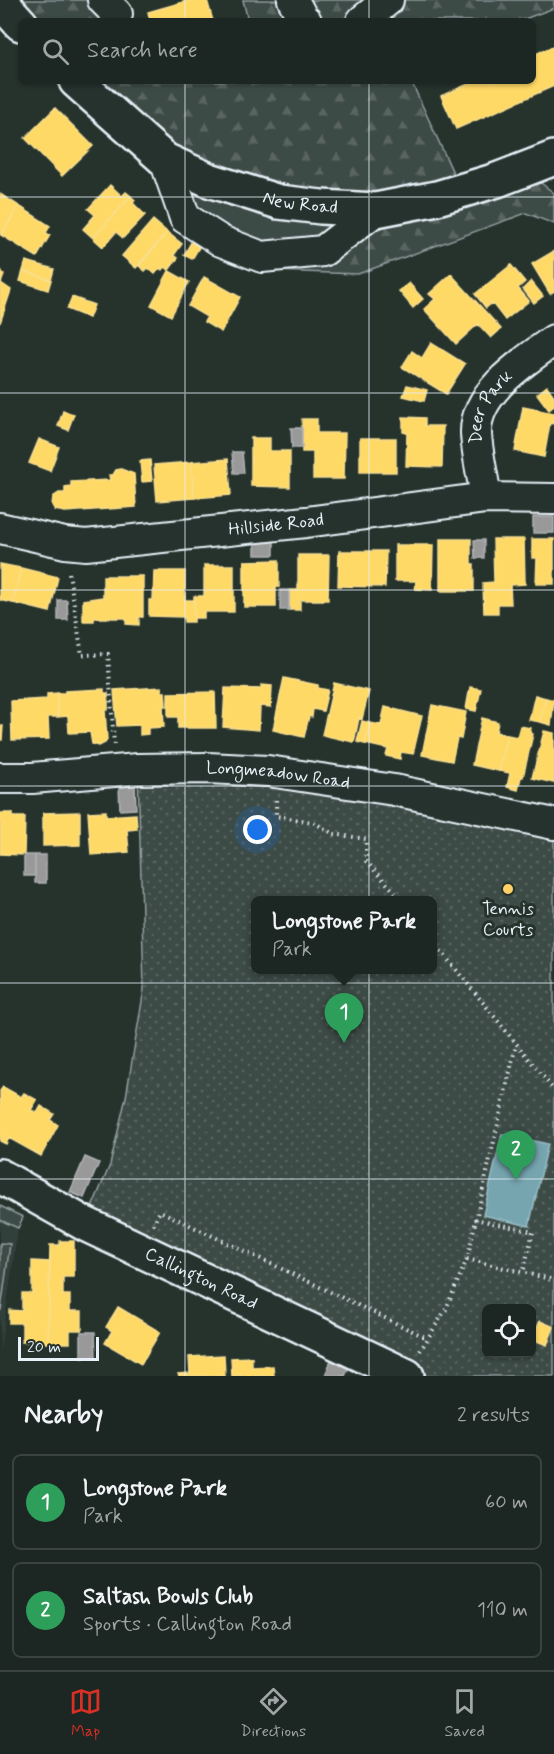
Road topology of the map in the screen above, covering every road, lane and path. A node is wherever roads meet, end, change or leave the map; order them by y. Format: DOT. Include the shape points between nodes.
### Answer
graph roads {
  1 [pos="293,0"];
  2 [pos="388,0"];
  3 [pos="0,1"];
  4 [pos="302,18"];
  5 [pos="366,18"];
  6 [pos="18,21"];
  7 [pos="79,84"];
  8 [pos="554,158"];
  9 [pos="165,160"];
  10 [pos="376,210"];
  11 [pos="554,340"];
  12 [pos="486,498"];
  13 [pos="554,499"];
  14 [pos="0,528"];
  15 [pos="69,570"];
  16 [pos="116,772"];
  17 [pos="0,778"];
  18 [pos="276,816"];
  19 [pos="554,824"];
  20 [pos="398,896"];
  21 [pos="437,946"];
  22 [pos="516,1045"];
  23 [pos="554,1090"];
  24 [pos="0,1176"];
  25 [pos="475,1219"];
  26 [pos="142,1250"];
  27 [pos="467,1259"];
  28 [pos="523,1273"];
  29 [pos="554,1280"];
  30 [pos="407,1376"];
  1 -- 4 [label="street"];
  2 -- 5 [label="street"];
  3 -- 6 [label="main road"];
  7 -- 9 [label="main road, New Road"];
  8 -- 10 [label="main road, New Road" via="479,186"];
  9 -- 10 [label="main road, New Road" via="209,180 279,202"];
  9 -- 10 [label="street" via="185,218 220,241 262,258 323,251"];
  11 -- 12 [label="street, Deer Park" via="500,382 482,406 476,431"];
  12 -- 13 [label="street, Hillside Road"];
  12 -- 14 [label="street, Hillside Road" via="306,522 86,544 64,543"];
  15 -- 16 [label="path" via="82,655 108,654"];
  16 -- 17 [label="street, Longmeadow Road"];
  16 -- 19 [label="street, Longmeadow Road" via="208,768 284,772 394,790"];
  18 -- 20 [label="path" via="313,822 334,834 366,839 366,861"];
  21 -- 22 [label="path"];
  22 -- 23 [label="path"];
  22 -- 25 [label="path"];
  24 -- 26 [label="main road, Callington Road" via="85,1224"];
  25 -- 27 [label="path"];
  25 -- 28 [label="path" via="533,1232"];
  26 -- 27 [label="path" via="160,1211 427,1338 446,1309"];
  26 -- 30 [label="main road, Callington Road"];
  27 -- 28 [label="path"];
  28 -- 29 [label="path"];
}
